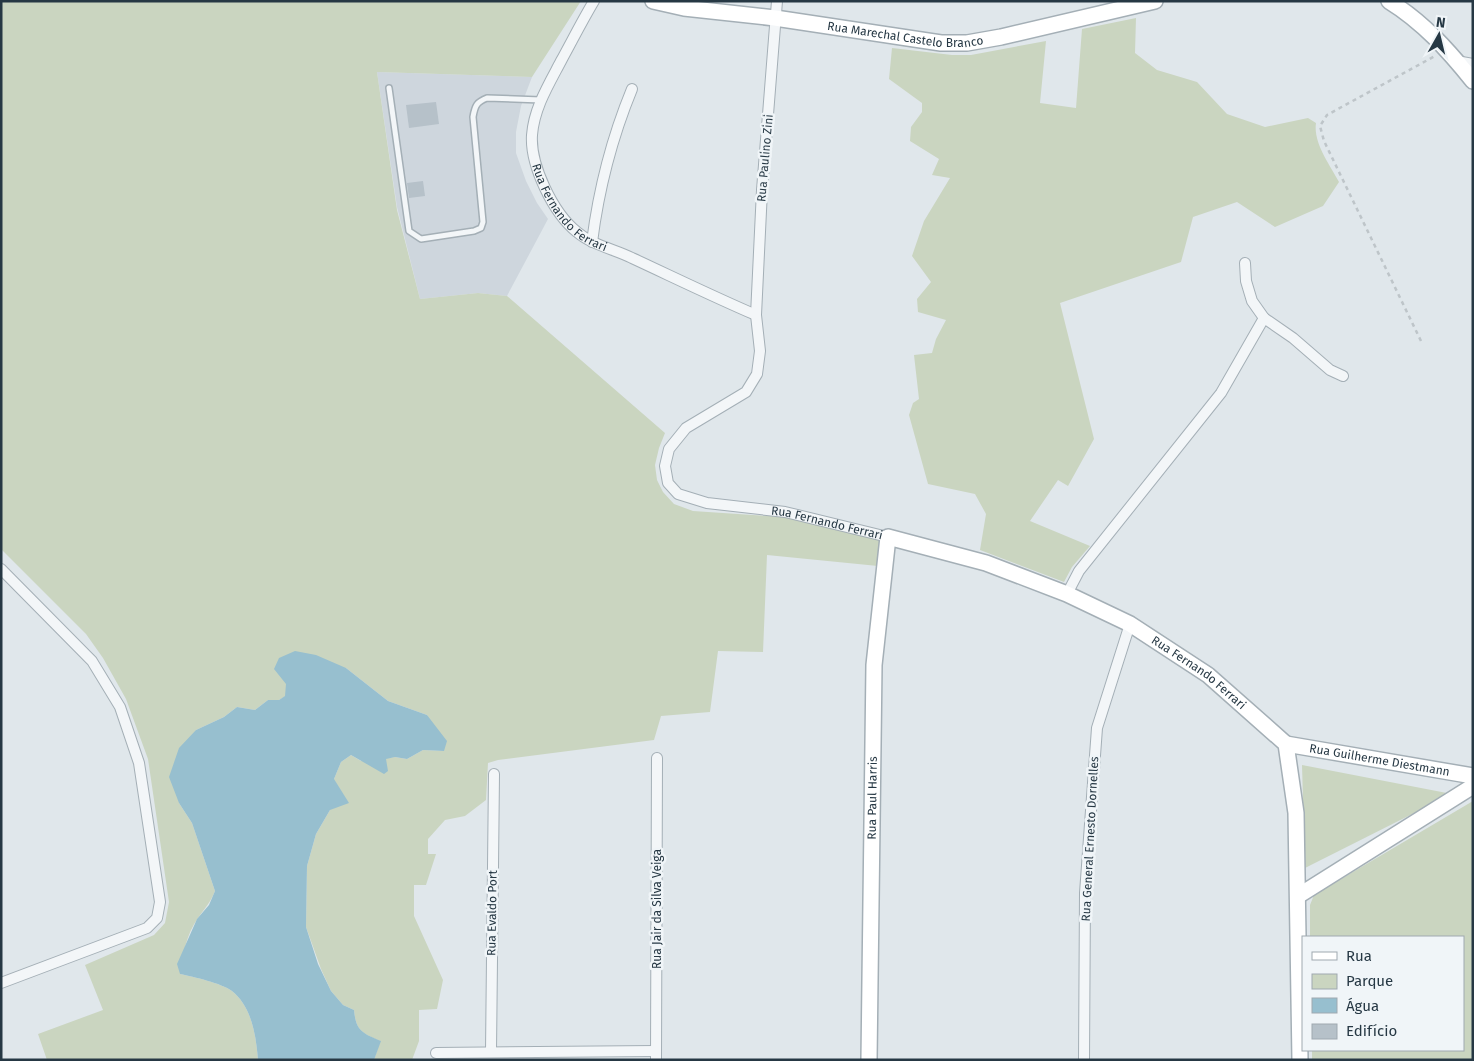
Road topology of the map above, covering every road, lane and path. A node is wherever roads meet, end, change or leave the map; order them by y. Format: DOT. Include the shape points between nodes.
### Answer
graph roads {
  1 [pos="594,1"];
  2 [pos="653,1"];
  3 [pos="777,1"];
  4 [pos="1155,1"];
  5 [pos="1389,1"];
  6 [pos="775,18"];
  7 [pos="1451,55"];
  8 [pos="1473,64"];
  9 [pos="1473,81"];
  10 [pos="389,88"];
  11 [pos="632,89"];
  12 [pos="541,100"];
  13 [pos="592,242"];
  14 [pos="1245,263"];
  15 [pos="756,315"];
  16 [pos="1264,318"];
  17 [pos="1421,341"];
  18 [pos="1343,376"];
  19 [pos="888,537"];
  20 [pos="2,573"];
  21 [pos="1067,594"];
  22 [pos="1130,624"];
  23 [pos="1286,744"];
  24 [pos="657,758"];
  25 [pos="494,774"];
  26 [pos="1473,776"];
  27 [pos="1473,786"];
  28 [pos="1298,896"];
  29 [pos="1,983"];
  30 [pos="491,1052"];
  31 [pos="436,1053"];
  32 [pos="656,1055"];
  33 [pos="869,1060"];
  34 [pos="1084,1060"];
  35 [pos="1300,1060"];
  1 -- 12 [label="street, Rua Fernando Ferrari"];
  2 -- 6 [label="street, Rua Marechal Castelo Branco" via="684,8"];
  3 -- 6 [label="street, Rua Paulino Zini"];
  4 -- 6 [label="street, Rua Marechal Castelo Branco" via="1001,38 966,43 941,43"];
  5 -- 7 [label="street" via="1435,36"];
  6 -- 15 [label="street, Rua Paulino Zini"];
  7 -- 8 [label="street"];
  7 -- 9 [label="street"];
  7 -- 17 [label="path" via="1327,115 1320,126"];
  10 -- 12 [label="lane" via="409,232 421,238 481,228 473,116 479,101 487,98"];
  11 -- 13 [label="street" via="608,156"];
  12 -- 13 [label="street, Rua Fernando Ferrari" via="532,133 536,166 563,218"];
  13 -- 15 [label="street, Rua Fernando Ferrari"];
  14 -- 16 [label="street" via="1252,301"];
  15 -- 19 [label="street, Rua Fernando Ferrari" via="760,352 757,374 746,392 686,428 669,449 665,466 668,483 678,494 707,503 785,512"];
  16 -- 18 [label="street" via="1330,370"];
  16 -- 21 [label="street" via="1221,394 1078,571"];
  19 -- 21 [label="street, Rua Fernando Ferrari" via="983,562"];
  19 -- 33 [label="street, Rua Paul Harris" via="874,665"];
  20 -- 29 [label="street" via="92,662 120,707 139,763 160,902 157,918 147,928"];
  21 -- 22 [label="street, Rua Fernando Ferrari"];
  22 -- 23 [label="street, Rua Fernando Ferrari" via="1208,675"];
  22 -- 34 [label="street, Rua General Ernesto Dornelles" via="1097,728 1085,892"];
  23 -- 26 [label="street, Rua Guilherme Diestmann"];
  23 -- 28 [label="street" via="1296,813"];
  24 -- 32 [label="street, Rua Jair da Silva Veiga"];
  25 -- 30 [label="street, Rua Evaldo Port"];
  27 -- 28 [label="street"];
  28 -- 35 [label="street"];
  30 -- 31 [label="street"];
  30 -- 32 [label="street"];
}
